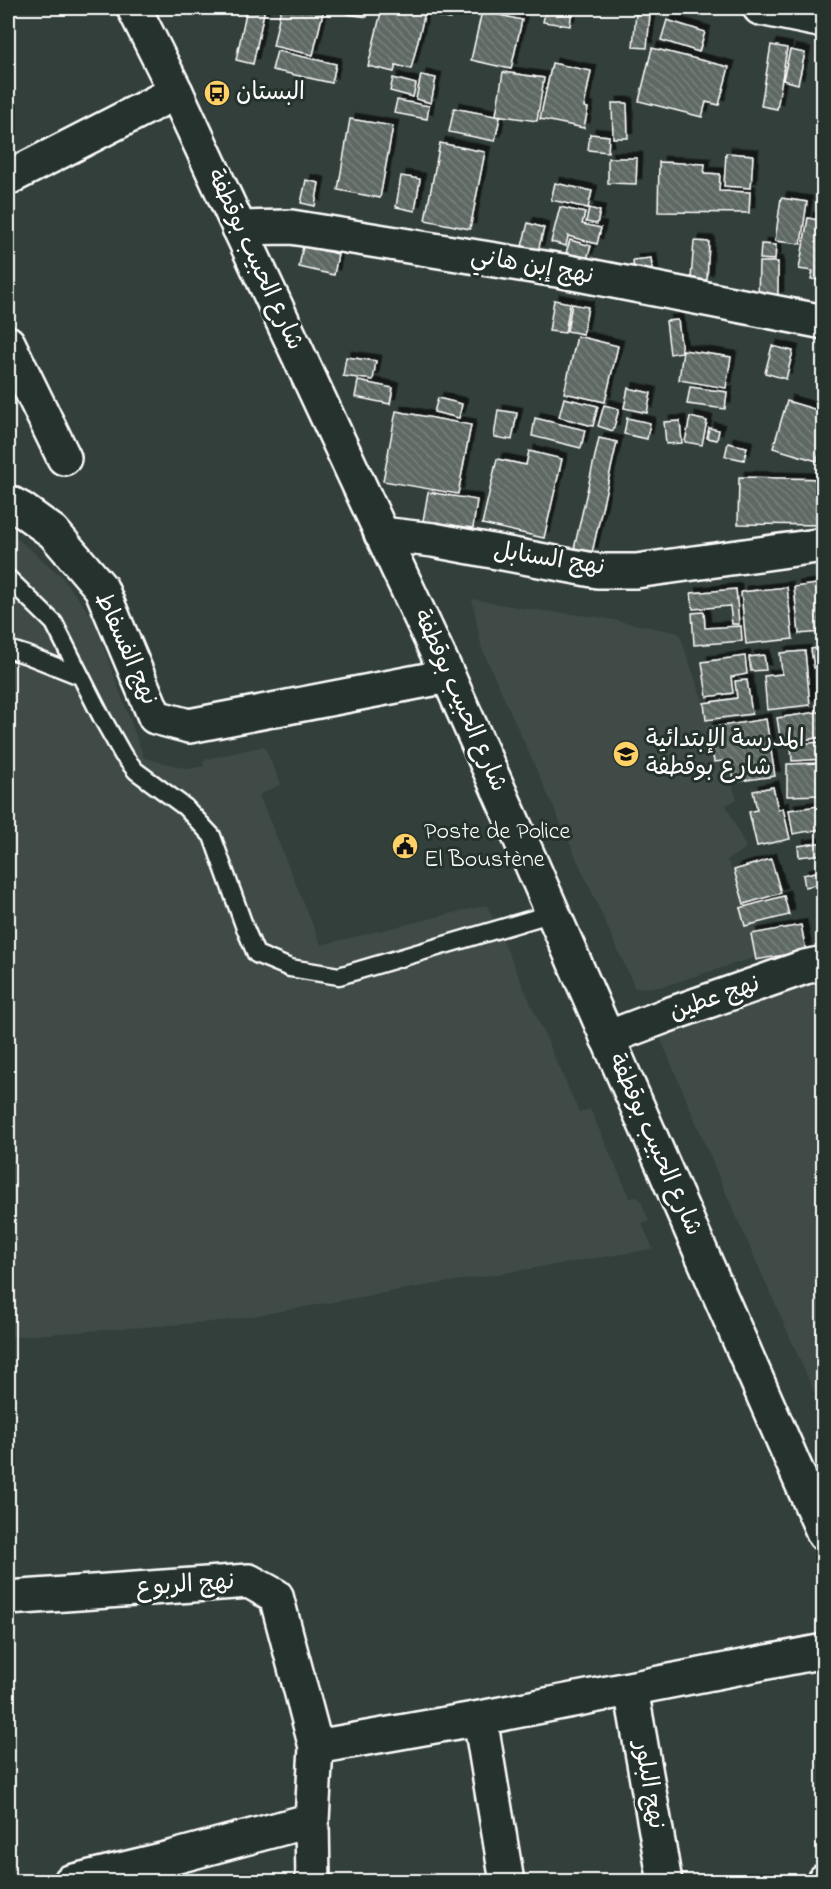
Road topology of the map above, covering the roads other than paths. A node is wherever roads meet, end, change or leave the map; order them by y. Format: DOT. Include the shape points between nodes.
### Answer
graph roads {
  1 [pos="134,8"];
  2 [pos="760,8"];
  3 [pos="824,21"];
  4 [pos="176,92"];
  5 [pos="8,178"];
  6 [pos="239,228"];
  7 [pos="824,322"];
  8 [pos="8,343"];
  9 [pos="64,458"];
  10 [pos="8,502"];
  11 [pos="381,534"];
  12 [pos="824,545"];
  13 [pos="8,578"];
  14 [pos="8,649"];
  15 [pos="80,676"];
  16 [pos="448,676"];
  17 [pos="553,913"];
  18 [pos="824,963"];
  19 [pos="607,1038"];
  20 [pos="824,1534"];
  21 [pos="8,1598"];
  22 [pos="824,1651"];
  23 [pos="631,1689"];
  24 [pos="480,1718"];
  25 [pos="315,1747"];
  26 [pos="312,1820"];
  27 [pos="69,1881"];
  28 [pos="313,1881"];
  29 [pos="507,1881"];
  30 [pos="665,1881"];
  1 -- 4 [label="street, شارع الحبيب بوقطفة"];
  2 -- 3 [label="street"];
  4 -- 5 [label="street"];
  4 -- 6 [label="street, شارع الحبيب بوقطفة"];
  6 -- 7 [label="street, نهج إبن هاني" via="291,227 362,238 563,271"];
  6 -- 11 [label="street, شارع الحبيب بوقطفة"];
  8 -- 9 [label="street"];
  10 -- 16 [label="street, نهج الفسفاط" via="53,532 101,588 155,717 189,726"];
  11 -- 12 [label="street, نهج السنابل" via="598,571 636,571"];
  11 -- 16 [label="street, شارع الحبيب بوقطفة"];
  13 -- 15 [label="lane" via="54,623"];
  14 -- 15 [label="lane"];
  15 -- 17 [label="lane" via="112,737 136,771 173,797 212,836 256,954 290,968 339,976"];
  16 -- 17 [label="street, شارع الحبيب بوقطفة"];
  17 -- 19 [label="street, شارع الحبيب بوقطفة"];
  18 -- 19 [label="street, نهج عطين"];
  19 -- 20 [label="street, شارع الحبيب بوقطفة"];
  21 -- 25 [label="street, نهج الربوع" via="249,1581 276,1596"];
  22 -- 23 [label="street"];
  23 -- 24 [label="street"];
  23 -- 30 [label="street, نهج البلور"];
  24 -- 25 [label="street"];
  24 -- 29 [label="street"];
  25 -- 26 [label="street, نهج الربوع"];
  26 -- 27 [label="street"];
  26 -- 28 [label="street, نهج الربوع"];
}
